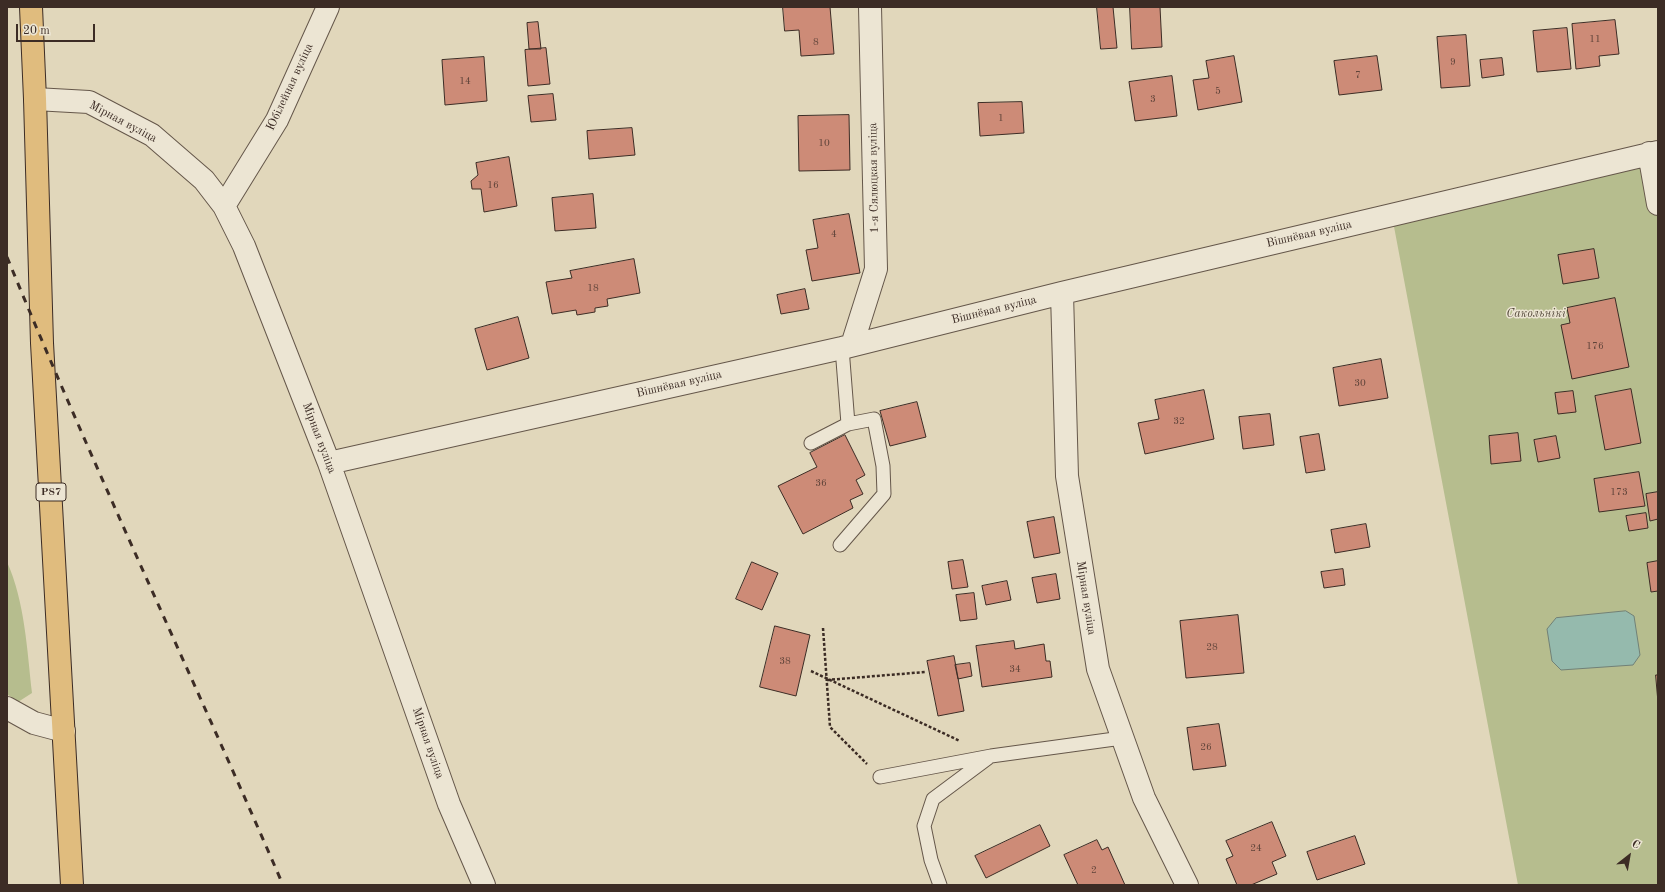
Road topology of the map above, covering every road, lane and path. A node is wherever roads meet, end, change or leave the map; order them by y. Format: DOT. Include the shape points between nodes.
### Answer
graph roads {
  1 [pos="31,7"];
  2 [pos="328,7"];
  3 [pos="870,7"];
  4 [pos="35,99"];
  5 [pos="1654,152"];
  6 [pos="1658,204"];
  7 [pos="224,206"];
  8 [pos="1062,294"];
  9 [pos="847,346"];
  10 [pos="848,424"];
  11 [pos="811,443"];
  12 [pos="329,463"];
  13 [pos="840,545"];
  14 [pos="823,628"];
  15 [pos="811,671"];
  16 [pos="925,672"];
  17 [pos="827,680"];
  18 [pos="7,708"];
  19 [pos="64,731"];
  20 [pos="1122,738"];
  21 [pos="991,756"];
  22 [pos="880,777"];
  23 [pos="72,885"];
  24 [pos="484,885"];
  25 [pos="940,885"];
  26 [pos="1187,885"];
  1 -- 4 [label="main road, Р87"];
  2 -- 7 [label="street, Юбілейная вуліца" via="277,120"];
  3 -- 9 [label="street, 1-я Сялюцкая вуліца" via="876,269"];
  4 -- 7 [label="street, Мірная вуліца" via="89,102 152,135 204,180"];
  4 -- 19 [label="main road, Р87" via="42,343"];
  5 -- 6 [label="street"];
  5 -- 8 [label="street, Вішнёвая вуліца"];
  7 -- 12 [label="street, Мірная вуліца" via="244,246"];
  8 -- 9 [label="street, Вішнёвая вуліца"];
  8 -- 20 [label="street, Мірная вуліца" via="1067,476 1098,669"];
  9 -- 10 [label="lane"];
  9 -- 12 [label="street, Вішнёвая вуліца"];
  10 -- 11 [label="lane"];
  10 -- 13 [label="lane" via="874,419 884,466 884,494"];
  12 -- 24 [label="street, Мірная вуліца" via="449,804"];
  14 -- 17 [label="path"];
  15 -- 17 [label="path"];
  16 -- 17 [label="path"];
  17 -- 21 [label="path"];
  17 -- 22 [label="path" via="830,727"];
  18 -- 19 [label="street" via="34,723"];
  19 -- 23 [label="main road, Р87"];
  20 -- 21 [label="lane"];
  20 -- 26 [label="street, Мірная вуліца" via="1144,798"];
  21 -- 22 [label="lane"];
  21 -- 25 [label="lane" via="932,799 924,826 931,860"];
}
